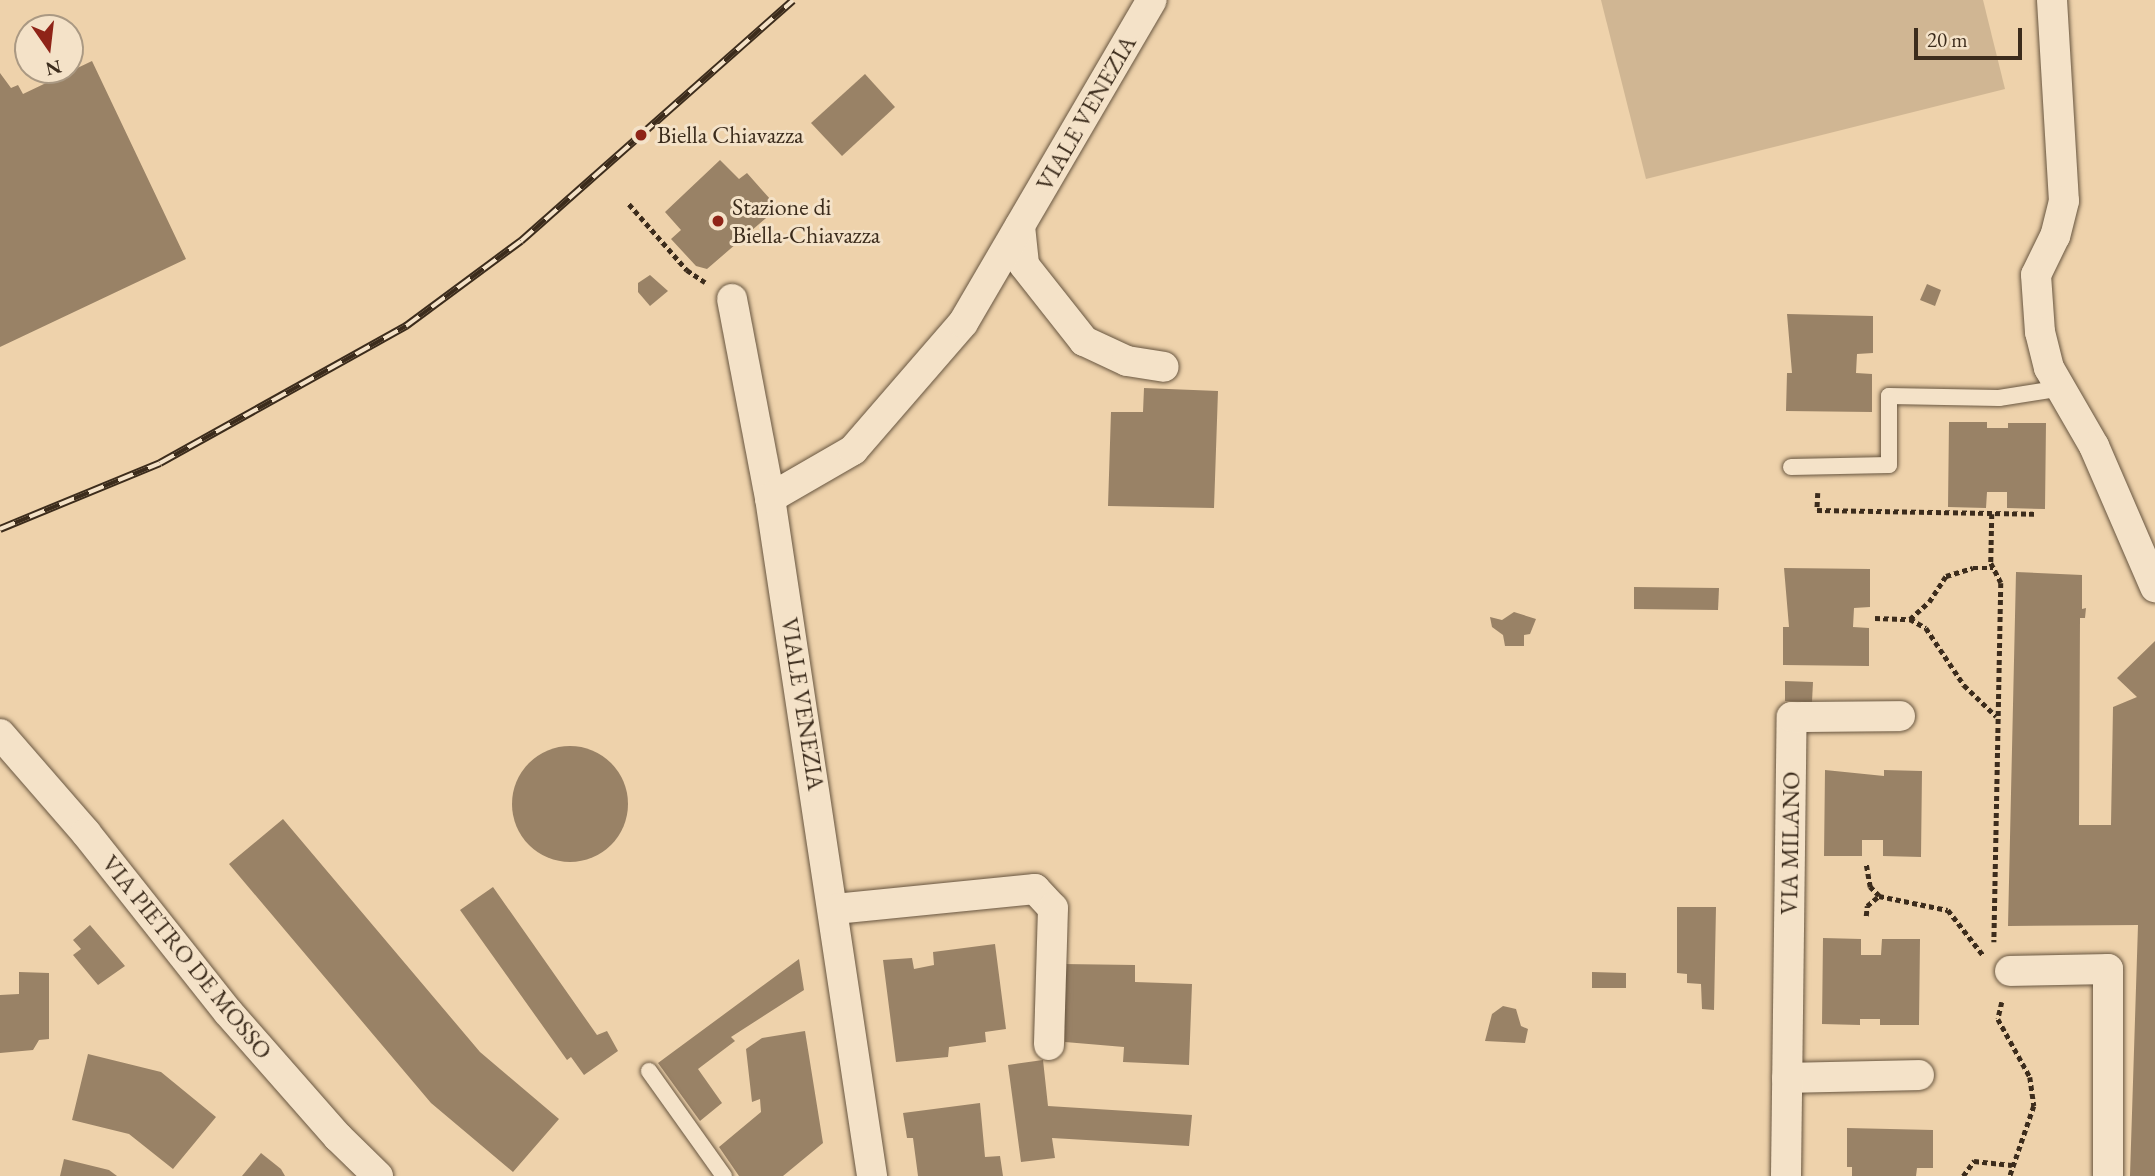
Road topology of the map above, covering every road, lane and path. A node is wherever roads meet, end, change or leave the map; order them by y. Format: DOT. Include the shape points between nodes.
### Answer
graph roads {
  1 [pos="1152,0"];
  2 [pos="2052,0"];
  3 [pos="629,204"];
  4 [pos="1020,226"];
  5 [pos="732,299"];
  6 [pos="1164,367"];
  7 [pos="2062,388"];
  8 [pos="1791,467"];
  9 [pos="1820,467"];
  10 [pos="770,498"];
  11 [pos="1993,514"];
  12 [pos="2037,514"];
  13 [pos="1993,568"];
  14 [pos="2155,587"];
  15 [pos="1875,618"];
  16 [pos="1910,619"];
  17 [pos="1900,716"];
  18 [pos="1997,716"];
  19 [pos="0,734"];
  20 [pos="1866,864"];
  21 [pos="1879,896"];
  22 [pos="835,909"];
  23 [pos="1866,916"];
  24 [pos="2010,971"];
  25 [pos="1049,1045"];
  26 [pos="649,1071"];
  27 [pos="1919,1075"];
  28 [pos="1787,1078"];
  29 [pos="2012,1165"];
  30 [pos="378,1176"];
  31 [pos="724,1176"];
  32 [pos="872,1176"];
  33 [pos="1786,1176"];
  34 [pos="1963,1176"];
  35 [pos="2010,1176"];
  36 [pos="2108,1176"];
  1 -- 4 [label="street, VIALE VENEZIA"];
  2 -- 7 [label="street" via="2064,201 2036,275 2040,332 2049,368"];
  3 -- 5 [label="path" via="687,270"];
  4 -- 6 [label="street" via="1024,265 1084,341 1127,361"];
  4 -- 10 [label="street, VIALE VENEZIA" via="962,323 853,450"];
  5 -- 10 [label="street, VIALE VENEZIA"];
  7 -- 9 [label="lane" via="1999,398 1889,396 1889,465"];
  7 -- 14 [label="street" via="2094,446"];
  8 -- 9 [label="lane"];
  9 -- 11 [label="path" via="1817,510"];
  10 -- 22 [label="street, VIALE VENEZIA"];
  11 -- 12 [label="path"];
  11 -- 13 [label="path"];
  13 -- 16 [label="path" via="1946,576 1929,602"];
  13 -- 18 [label="path" via="2001,583"];
  15 -- 16 [label="path"];
  16 -- 18 [label="path" via="1926,628 1965,685"];
  17 -- 28 [label="street, VIA MILANO" via="1792,717"];
  18 -- 24 [label="path" via="1991,936"];
  19 -- 30 [label="street, VIA PIETRO DE MOSSO" via="86,833 228,1012"];
  20 -- 21 [label="path" via="1870,887"];
  21 -- 23 [label="path" via="1867,906"];
  21 -- 24 [label="path" via="1948,910 1992,966"];
  22 -- 25 [label="street" via="1035,889 1053,908"];
  22 -- 32 [label="street, VIALE VENEZIA"];
  24 -- 29 [label="path" via="1998,1019 2030,1077 2034,1107"];
  24 -- 36 [label="street" via="2108,970"];
  26 -- 31 [label="lane"];
  27 -- 28 [label="street"];
  28 -- 33 [label="street, VIA MILANO"];
  29 -- 34 [label="path" via="1974,1161"];
  29 -- 35 [label="path"];
}
